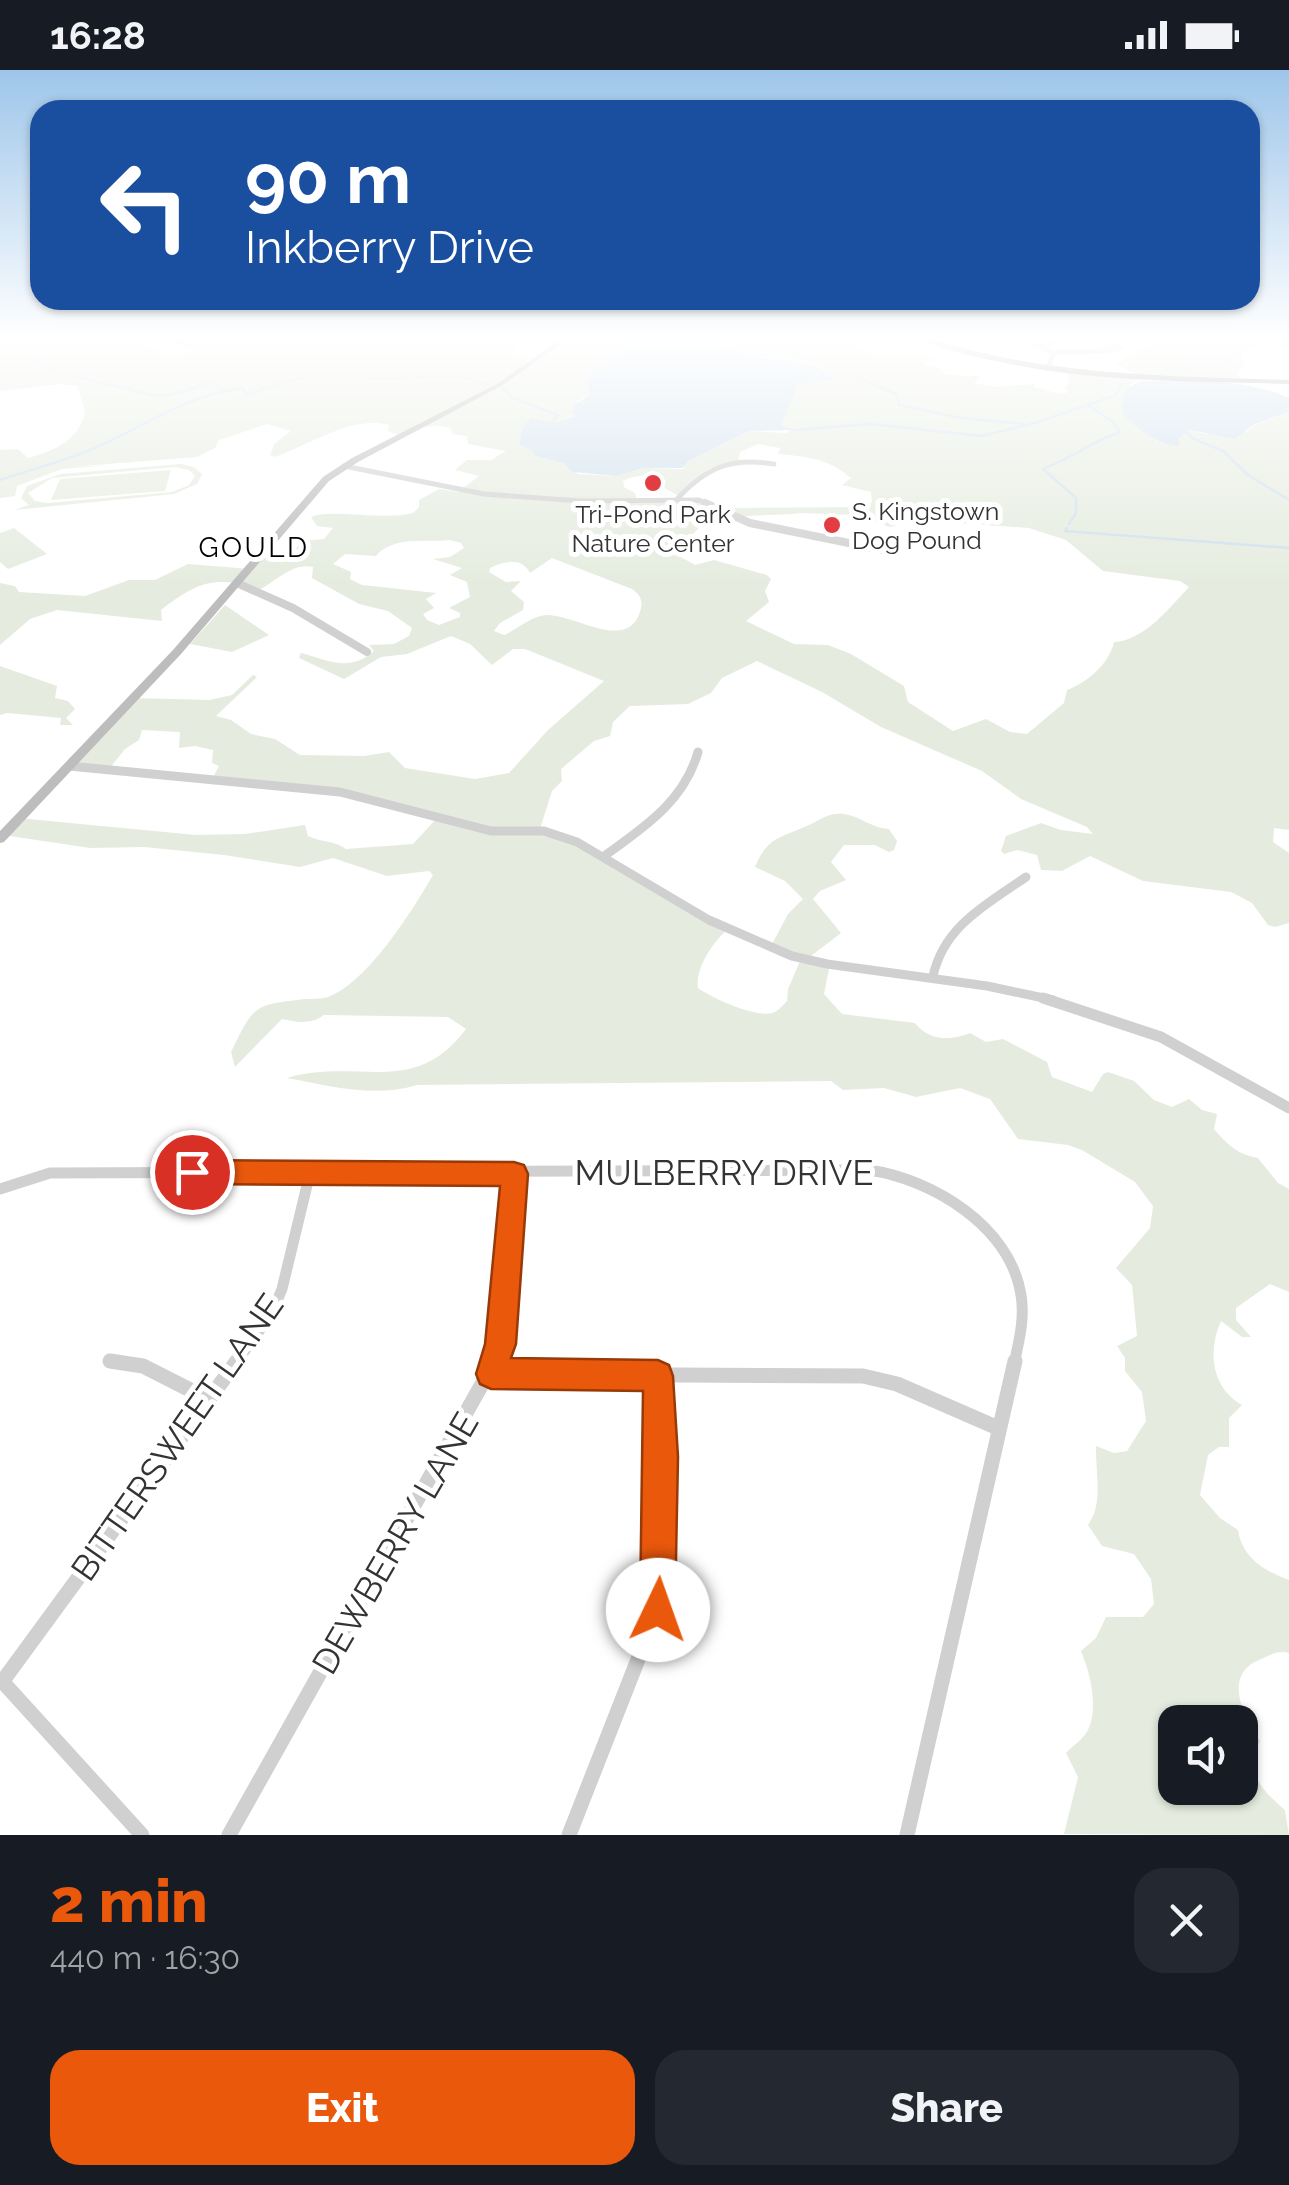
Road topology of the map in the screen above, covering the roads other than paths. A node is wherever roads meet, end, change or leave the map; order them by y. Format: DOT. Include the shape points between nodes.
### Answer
graph roads {
  1 [pos="435,420"];
  2 [pos="774,464"];
  3 [pos="344,466"];
  4 [pos="678,498"];
  5 [pos="888,551"];
  6 [pos="239,584"];
  7 [pos="368,652"];
  8 [pos="698,752"];
  9 [pos="69,766"];
  10 [pos="0,839"];
  11 [pos="603,857"];
  12 [pos="1026,877"];
  13 [pos="933,976"];
  14 [pos="1289,1108"];
  15 [pos="310,1173"];
  16 [pos="514,1174"];
  17 [pos="0,1189"];
  18 [pos="108,1361"];
  19 [pos="491,1374"];
  20 [pos="658,1376"];
  21 [pos="208,1398"];
  22 [pos="998,1428"];
  23 [pos="1,1680"];
  24 [pos="142,1835"];
  25 [pos="229,1835"];
  26 [pos="570,1835"];
  27 [pos="907,1835"];
  1 -- 3 [label="street"];
  2 -- 4 [label="street" via="736,460 712,466"];
  3 -- 4 [label="street" via="456,491 581,501"];
  3 -- 6 [label="street"];
  4 -- 5 [label="street" via="710,503 764,526"];
  6 -- 7 [label="street"];
  6 -- 9 [label="street"];
  8 -- 11 [label="street" via="683,788"];
  9 -- 10 [label="street"];
  9 -- 11 [label="street" via="340,792 491,831 550,832"];
  11 -- 13 [label="street" via="758,945 809,961"];
  12 -- 13 [label="street" via="952,931 934,958"];
  13 -- 14 [label="street" via="1050,997 1130,1021 1192,1049"];
  15 -- 16 [label="street, MULBERRY DRIVE"];
  15 -- 17 [label="street, MULBERRY DRIVE" via="50,1173"];
  15 -- 21 [label="street, BITTERSWEET LANE" via="277,1301"];
  16 -- 19 [label="street, DEWBERRY LANE" via="500,1344"];
  16 -- 22 [label="street, MULBERRY DRIVE" via="879,1171 911,1176 938,1190 999,1249 1020,1292 1021,1334"];
  18 -- 21 [label="street" via="143,1366"];
  19 -- 20 [label="street"];
  19 -- 25 [label="street, DEWBERRY LANE"];
  20 -- 22 [label="street" via="882,1379"];
  20 -- 26 [label="street" via="658,1610"];
  21 -- 23 [label="street, BITTERSWEET LANE"];
  22 -- 27 [label="street, MULBERRY DRIVE"];
  23 -- 24 [label="street"];
}
